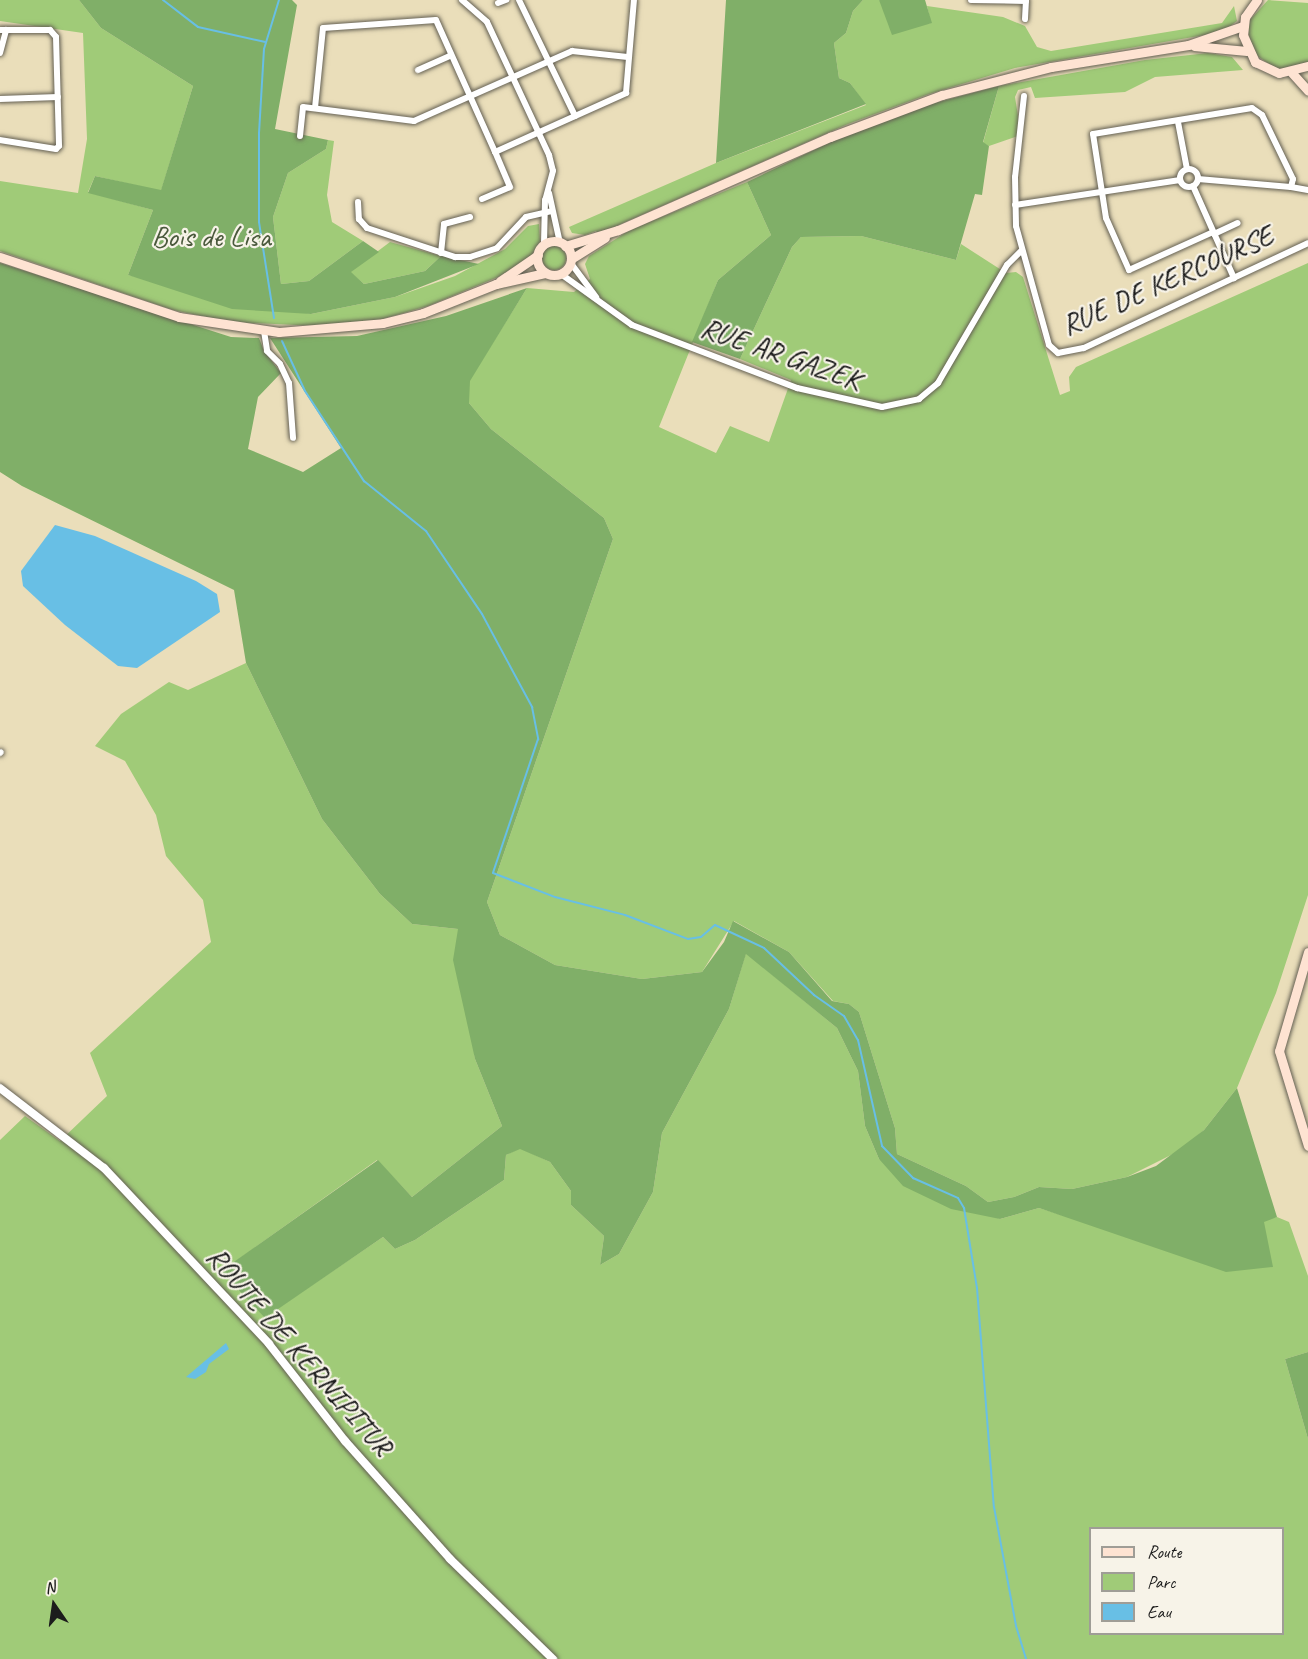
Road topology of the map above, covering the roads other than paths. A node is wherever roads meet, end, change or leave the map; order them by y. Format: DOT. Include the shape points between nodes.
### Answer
graph roads {
  1 [pos="462,0"];
  2 [pos="506,0"];
  3 [pos="519,0"];
  4 [pos="634,0"];
  5 [pos="971,0"];
  6 [pos="1257,0"];
  7 [pos="1026,1"];
  8 [pos="498,3"];
  9 [pos="1025,19"];
  10 [pos="1243,26"];
  11 [pos="3,30"];
  12 [pos="1188,45"];
  13 [pos="1247,51"];
  14 [pos="0,53"];
  15 [pos="451,55"];
  16 [pos="628,57"];
  17 [pos="549,61"];
  18 [pos="1308,66"];
  19 [pos="418,70"];
  20 [pos="1292,73"];
  21 [pos="515,76"];
  22 [pos="1308,92"];
  23 [pos="1024,96"];
  24 [pos="58,97"];
  25 [pos="470,97"];
  26 [pos="0,99"];
  27 [pos="315,108"];
  28 [pos="575,116"];
  29 [pos="1178,122"];
  30 [pos="540,132"];
  31 [pos="300,136"];
  32 [pos="0,140"];
  33 [pos="495,152"];
  34 [pos="1187,169"];
  35 [pos="1198,179"];
  36 [pos="1180,180"];
  37 [pos="1193,186"];
  38 [pos="1291,187"];
  39 [pos="1308,190"];
  40 [pos="1100,191"];
  41 [pos="482,200"];
  42 [pos="358,202"];
  43 [pos="1015,205"];
  44 [pos="548,212"];
  45 [pos="470,217"];
  46 [pos="1238,222"];
  47 [pos="618,230"];
  48 [pos="1214,233"];
  49 [pos="1308,243"];
  50 [pos="563,244"];
  51 [pos="544,245"];
  52 [pos="1021,251"];
  53 [pos="441,253"];
  54 [pos="538,255"];
  55 [pos="0,257"];
  56 [pos="571,260"];
  57 [pos="545,273"];
  58 [pos="561,274"];
  59 [pos="1234,278"];
  60 [pos="496,284"];
  61 [pos="600,302"];
  62 [pos="264,331"];
  63 [pos="293,438"];
  64 [pos="1308,952"];
  65 [pos="0,1088"];
  66 [pos="1308,1146"];
  67 [pos="553,1659"];
  1 -- 21 [label="street" via="487,22"];
  2 -- 8 [label="street"];
  3 -- 17 [label="street"];
  4 -- 16 [label="street"];
  5 -- 7 [label="street"];
  6 -- 10 [label="main road"];
  7 -- 9 [label="street"];
  10 -- 12 [label="main road"];
  10 -- 13 [label="main road"];
  11 -- 14 [label="street"];
  11 -- 24 [label="street" via="50,30 56,37"];
  12 -- 13 [label="main road"];
  12 -- 47 [label="main road" via="1051,67 942,94 830,137"];
  13 -- 20 [label="main road" via="1266,69"];
  15 -- 19 [label="street"];
  15 -- 25 [label="street"];
  15 -- 27 [label="street" via="435,20 323,28"];
  16 -- 17 [label="street" via="572,51"];
  16 -- 28 [label="street" via="626,93"];
  17 -- 21 [label="street"];
  17 -- 28 [label="street"];
  18 -- 20 [label="main road"];
  20 -- 22 [label="main road"];
  21 -- 25 [label="street"];
  21 -- 30 [label="street"];
  23 -- 43 [label="street, RUE DE KERCOURSE"];
  24 -- 26 [label="street"];
  24 -- 32 [label="street" via="56,149"];
  25 -- 27 [label="street" via="414,121"];
  25 -- 33 [label="street"];
  27 -- 31 [label="street" via="303,107"];
  28 -- 30 [label="street"];
  29 -- 34 [label="street"];
  29 -- 38 [label="street" via="1258,110 1293,179"];
  29 -- 40 [label="street" via="1093,134"];
  30 -- 33 [label="street"];
  30 -- 44 [label="street" via="553,168"];
  33 -- 41 [label="street" via="510,187"];
  34 -- 35 [label="street" via="1193,170"];
  34 -- 36 [label="street"];
  35 -- 37 [label="street"];
  35 -- 38 [label="street"];
  36 -- 37 [label="street"];
  36 -- 40 [label="street"];
  37 -- 48 [label="street"];
  38 -- 39 [label="street"];
  40 -- 43 [label="street"];
  40 -- 48 [label="street" via="1106,218 1129,270"];
  42 -- 53 [label="street" via="359,219 367,228"];
  43 -- 52 [label="street, RUE DE KERCOURSE"];
  44 -- 50 [label="street"];
  44 -- 51 [label="street"];
  44 -- 53 [label="street" via="526,217 504,243 490,251 470,257"];
  45 -- 53 [label="street" via="442,227"];
  46 -- 48 [label="street"];
  47 -- 50 [label="main road"];
  47 -- 56 [label="main road"];
  48 -- 59 [label="street"];
  49 -- 59 [label="street, RUE DE KERCOURSE"];
  50 -- 51 [label="main road"];
  50 -- 56 [label="main road"];
  51 -- 54 [label="main road"];
  52 -- 59 [label="street, RUE DE KERCOURSE" via="1049,345 1058,353 1084,348"];
  52 -- 61 [label="street, RUE AR GAZEK" via="1007,264 938,383 919,399 897,406 859,405 797,387 632,325"];
  54 -- 57 [label="main road"];
  54 -- 60 [label="main road"];
  55 -- 62 [label="main road" via="179,317"];
  56 -- 58 [label="main road"];
  56 -- 61 [label="street, RUE AR GAZEK"];
  57 -- 58 [label="main road"];
  57 -- 60 [label="main road"];
  58 -- 61 [label="street, RUE AR GAZEK"];
  60 -- 62 [label="main road" via="423,313 383,323 316,331"];
  62 -- 63 [label="street" via="267,351 280,364 289,383"];
  64 -- 66 [label="main road" via="1279,1051"];
  65 -- 67 [label="street, ROUTE DE KERNIPITUR" via="104,1168 269,1344 345,1441 450,1559"];
}
